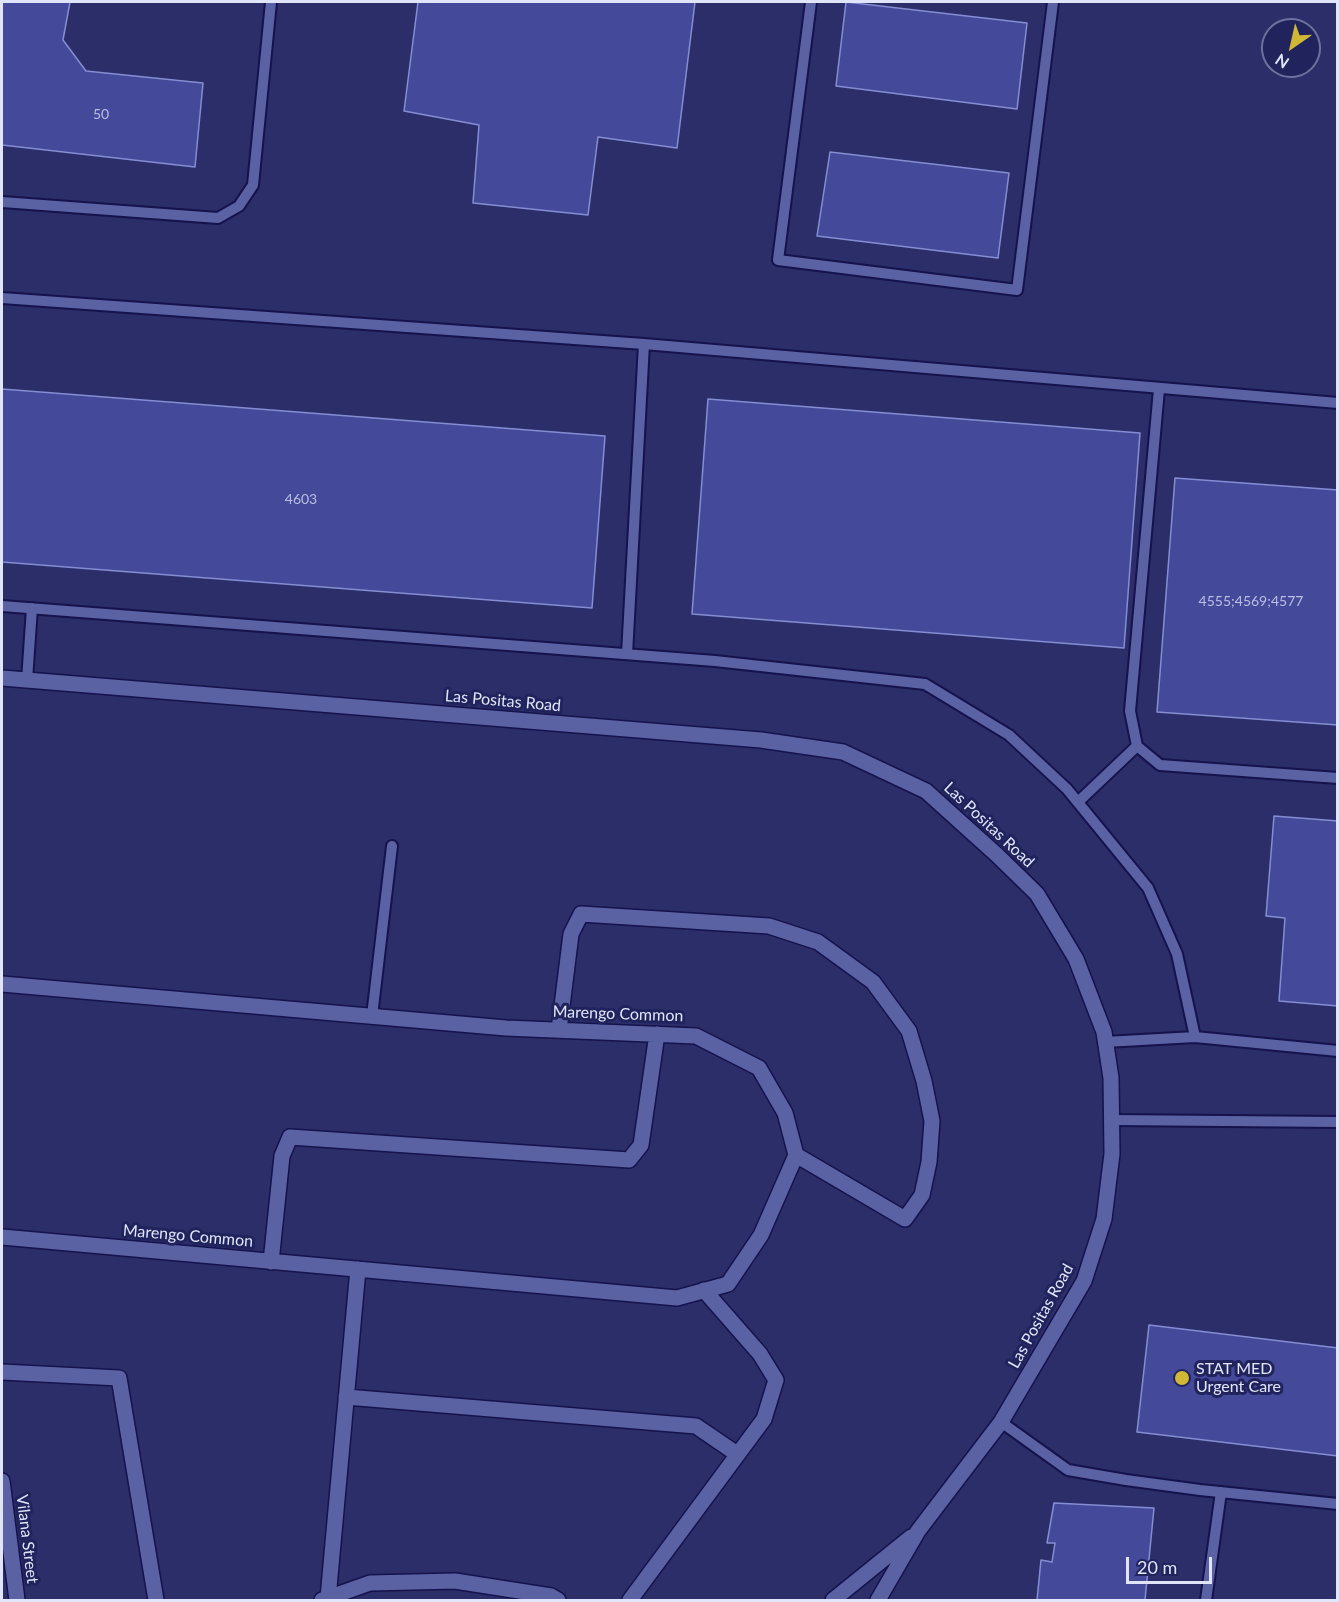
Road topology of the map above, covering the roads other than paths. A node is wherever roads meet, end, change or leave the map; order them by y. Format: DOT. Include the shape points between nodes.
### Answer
graph roads {
  1 [pos="271,2"];
  2 [pos="811,2"];
  3 [pos="1053,2"];
  4 [pos="2,202"];
  5 [pos="2,298"];
  6 [pos="644,344"];
  7 [pos="1159,389"];
  8 [pos="1338,403"];
  9 [pos="2,606"];
  10 [pos="32,608"];
  11 [pos="627,654"];
  12 [pos="2,678"];
  13 [pos="27,680"];
  14 [pos="1137,747"];
  15 [pos="1338,778"];
  16 [pos="1078,802"];
  17 [pos="392,846"];
  18 [pos="2,984"];
  19 [pos="372,1016"];
  20 [pos="559,1030"];
  21 [pos="657,1034"];
  22 [pos="1195,1037"];
  23 [pos="1105,1042"];
  24 [pos="1338,1051"];
  25 [pos="1111,1120"];
  26 [pos="1338,1122"];
  27 [pos="796,1155"];
  28 [pos="2,1238"];
  29 [pos="271,1262"];
  30 [pos="358,1269"];
  31 [pos="704,1290"];
  32 [pos="2,1372"];
  33 [pos="346,1397"];
  34 [pos="1001,1422"];
  35 [pos="737,1454"];
  36 [pos="2,1481"];
  37 [pos="1221,1492"];
  38 [pos="1338,1504"];
  39 [pos="918,1531"];
  40 [pos="325,1599"];
  41 [pos="17,1600"];
  42 [pos="156,1600"];
  43 [pos="558,1600"];
  44 [pos="630,1600"];
  45 [pos="833,1600"];
  46 [pos="878,1600"];
  47 [pos="1206,1600"];
  1 -- 4 [label="lane" via="253,185 239,206 218,218"];
  2 -- 3 [label="lane" via="778,260 1017,290"];
  5 -- 6 [label="lane"];
  6 -- 7 [label="lane"];
  6 -- 11 [label="lane"];
  7 -- 8 [label="lane"];
  7 -- 14 [label="lane" via="1130,711"];
  9 -- 10 [label="lane"];
  10 -- 11 [label="lane"];
  10 -- 13 [label="lane"];
  11 -- 16 [label="lane" via="925,684 1009,735"];
  12 -- 13 [label="street, Las Positas Road"];
  13 -- 23 [label="street, Las Positas Road" via="761,740 843,752 926,791 1037,894 1076,959"];
  14 -- 15 [label="lane" via="1160,765"];
  14 -- 16 [label="lane"];
  16 -- 22 [label="lane" via="1148,888 1177,954"];
  17 -- 19 [label="lane"];
  18 -- 19 [label="street, Marengo Common"];
  19 -- 20 [label="street, Marengo Common"];
  20 -- 21 [label="street, Marengo Common"];
  20 -- 27 [label="street" via="571,934 581,914 769,926 818,942 873,982 909,1031 932,1121 929,1162 922,1195 905,1219"];
  21 -- 27 [label="street, Marengo Common" via="696,1036 759,1068 785,1113"];
  21 -- 29 [label="street" via="641,1145 629,1160 290,1137 282,1156"];
  22 -- 23 [label="lane"];
  22 -- 24 [label="lane"];
  23 -- 25 [label="street, Las Positas Road" via="1111,1078"];
  25 -- 26 [label="lane"];
  25 -- 34 [label="street, Las Positas Road" via="1112,1154 1104,1219 1084,1281"];
  27 -- 31 [label="street, Marengo Common" via="761,1235 728,1284"];
  28 -- 29 [label="street, Marengo Common"];
  29 -- 30 [label="street, Marengo Common"];
  30 -- 31 [label="street, Marengo Common" via="677,1298"];
  30 -- 33 [label="street"];
  31 -- 35 [label="street" via="760,1354 776,1380 764,1419"];
  32 -- 42 [label="street" via="119,1378"];
  33 -- 35 [label="street" via="696,1426"];
  33 -- 40 [label="street"];
  34 -- 37 [label="lane" via="1068,1470"];
  34 -- 39 [label="street, Las Positas Road"];
  35 -- 44 [label="street"];
  36 -- 41 [label="street, Vilana Street"];
  37 -- 38 [label="lane"];
  37 -- 47 [label="lane"];
  39 -- 45 [label="street, Las Positas Road"];
  39 -- 46 [label="street, Las Positas Road"];
  40 -- 43 [label="street" via="370,1584 455,1581"];
}
